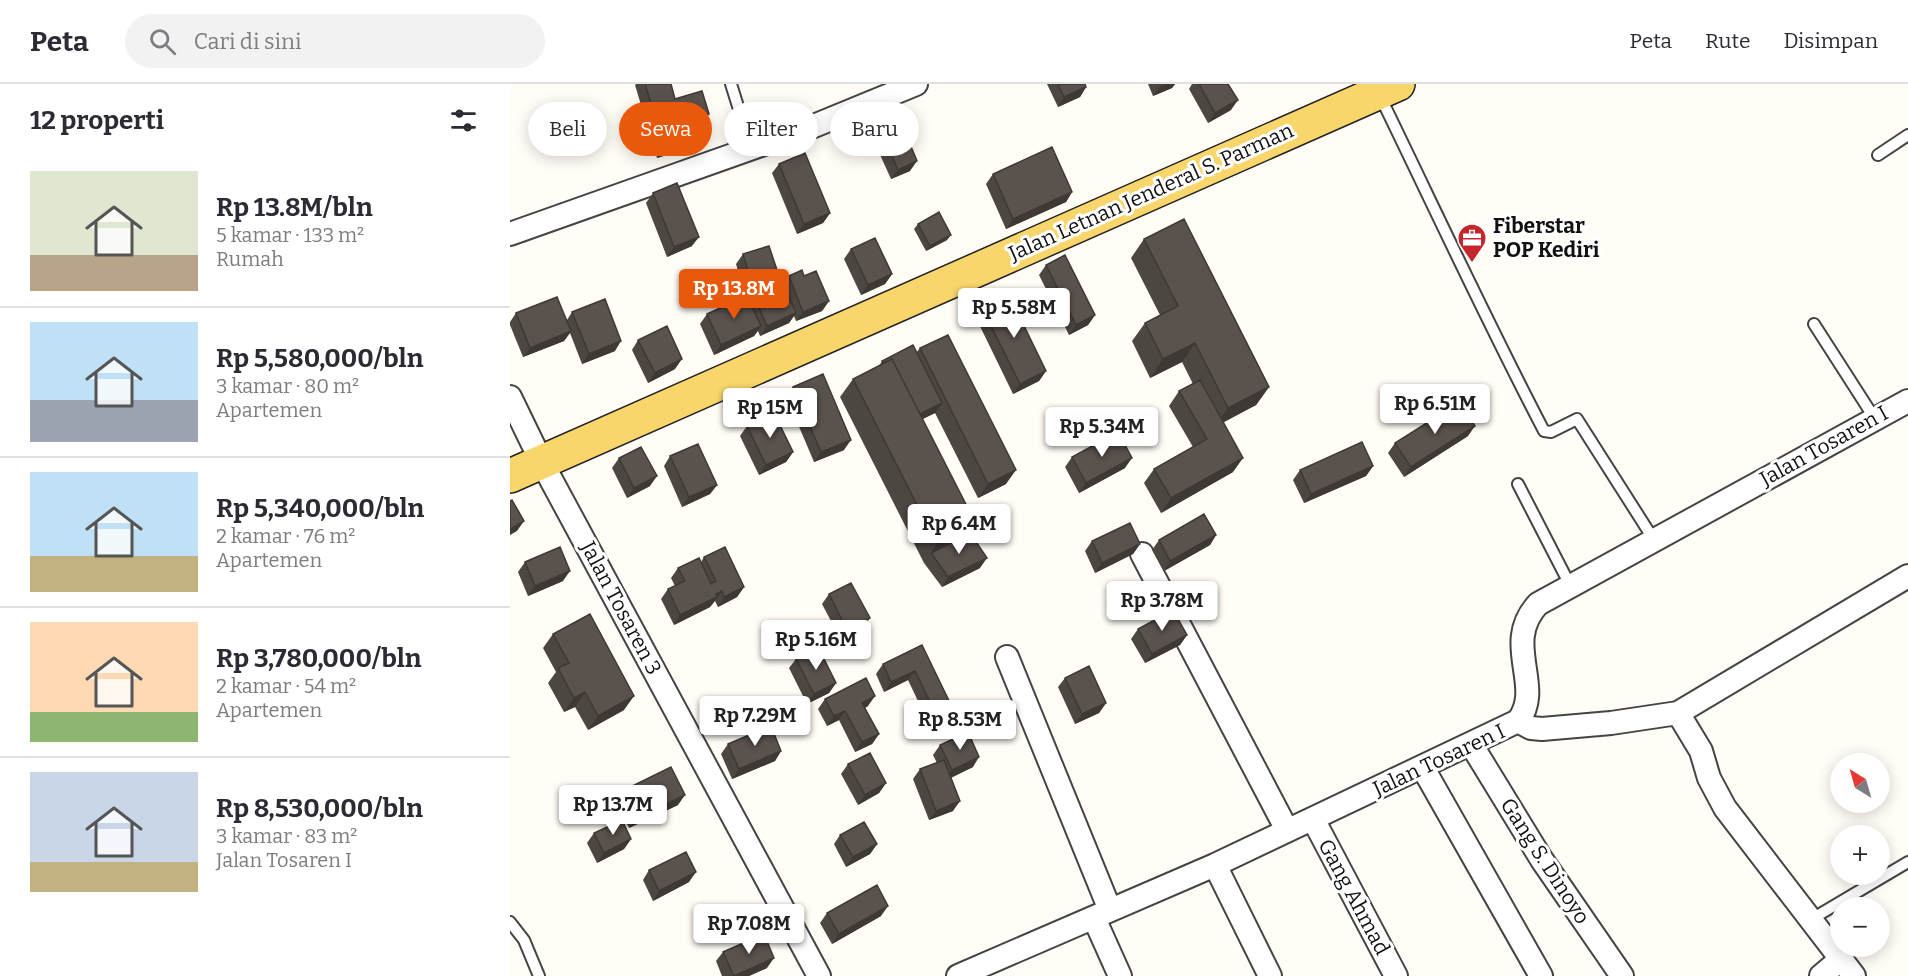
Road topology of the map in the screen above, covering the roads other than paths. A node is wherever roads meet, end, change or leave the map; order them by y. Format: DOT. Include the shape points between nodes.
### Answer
graph roads {
  1 [pos="731,84"];
  2 [pos="916,84"];
  3 [pos="1388,88"];
  4 [pos="737,102"];
  5 [pos="818,122"];
  6 [pos="1908,135"];
  7 [pos="1878,155"];
  8 [pos="729,156"];
  9 [pos="510,234"];
  10 [pos="1814,324"];
  11 [pos="510,397"];
  12 [pos="1908,400"];
  13 [pos="1875,419"];
  14 [pos="542,461"];
  15 [pos="510,476"];
  16 [pos="1518,484"];
  17 [pos="1654,540"];
  18 [pos="1142,554"];
  19 [pos="1908,576"];
  20 [pos="1570,585"];
  21 [pos="1007,657"];
  22 [pos="1678,713"];
  23 [pos="1518,721"];
  24 [pos="1471,744"];
  25 [pos="1423,768"];
  26 [pos="1313,819"];
  27 [pos="1287,830"];
  28 [pos="1908,862"];
  29 [pos="1215,865"];
  30 [pos="1102,914"];
  31 [pos="1810,920"];
  32 [pos="510,922"];
  33 [pos="1847,967"];
  34 [pos="962,975"];
  35 [pos="539,976"];
  36 [pos="819,976"];
  37 [pos="1120,976"];
  38 [pos="1270,976"];
  39 [pos="1396,976"];
  40 [pos="1541,976"];
  41 [pos="1622,976"];
  42 [pos="1821,976"];
  1 -- 4 [label="lane"];
  2 -- 5 [label="street"];
  3 -- 14 [label="main road, Jalan Letnan Jenderal S. Parman"];
  3 -- 17 [label="lane" via="1469,285 1544,431 1551,432 1577,419"];
  6 -- 7 [label="lane"];
  8 -- 9 [label="street"];
  10 -- 13 [label="lane"];
  11 -- 14 [label="street, Jalan Tosaren 3"];
  12 -- 13 [label="street, Jalan Tosaren I"];
  13 -- 17 [label="street, Jalan Tosaren I"];
  14 -- 15 [label="main road, Jalan Letnan Jenderal S. Parman"];
  14 -- 36 [label="street, Jalan Tosaren 3"];
  16 -- 20 [label="lane"];
  17 -- 20 [label="street, Jalan Tosaren I"];
  18 -- 27 [label="street"];
  19 -- 22 [label="street"];
  20 -- 23 [label="street, Jalan Tosaren I" via="1538,604 1525,620 1521,637 1526,703"];
  21 -- 30 [label="street"];
  22 -- 23 [label="street" via="1542,729"];
  22 -- 31 [label="street" via="1701,751 1709,778 1725,808"];
  23 -- 24 [label="street, Jalan Tosaren I"];
  24 -- 25 [label="street, Jalan Tosaren I"];
  24 -- 41 [label="street, Gang S. Dinoyo" via="1542,860"];
  25 -- 26 [label="street, Jalan Tosaren I"];
  25 -- 40 [label="street"];
  26 -- 27 [label="street, Jalan Tosaren I"];
  26 -- 39 [label="street, Gang Ahmad"];
  27 -- 29 [label="street, Jalan Tosaren I"];
  28 -- 31 [label="lane"];
  29 -- 30 [label="street, Jalan Tosaren I"];
  29 -- 38 [label="street"];
  30 -- 34 [label="street, Jalan Tosaren I"];
  30 -- 37 [label="street"];
  31 -- 33 [label="street"];
  32 -- 35 [label="lane" via="524,940"];
  33 -- 42 [label="street"];
}
